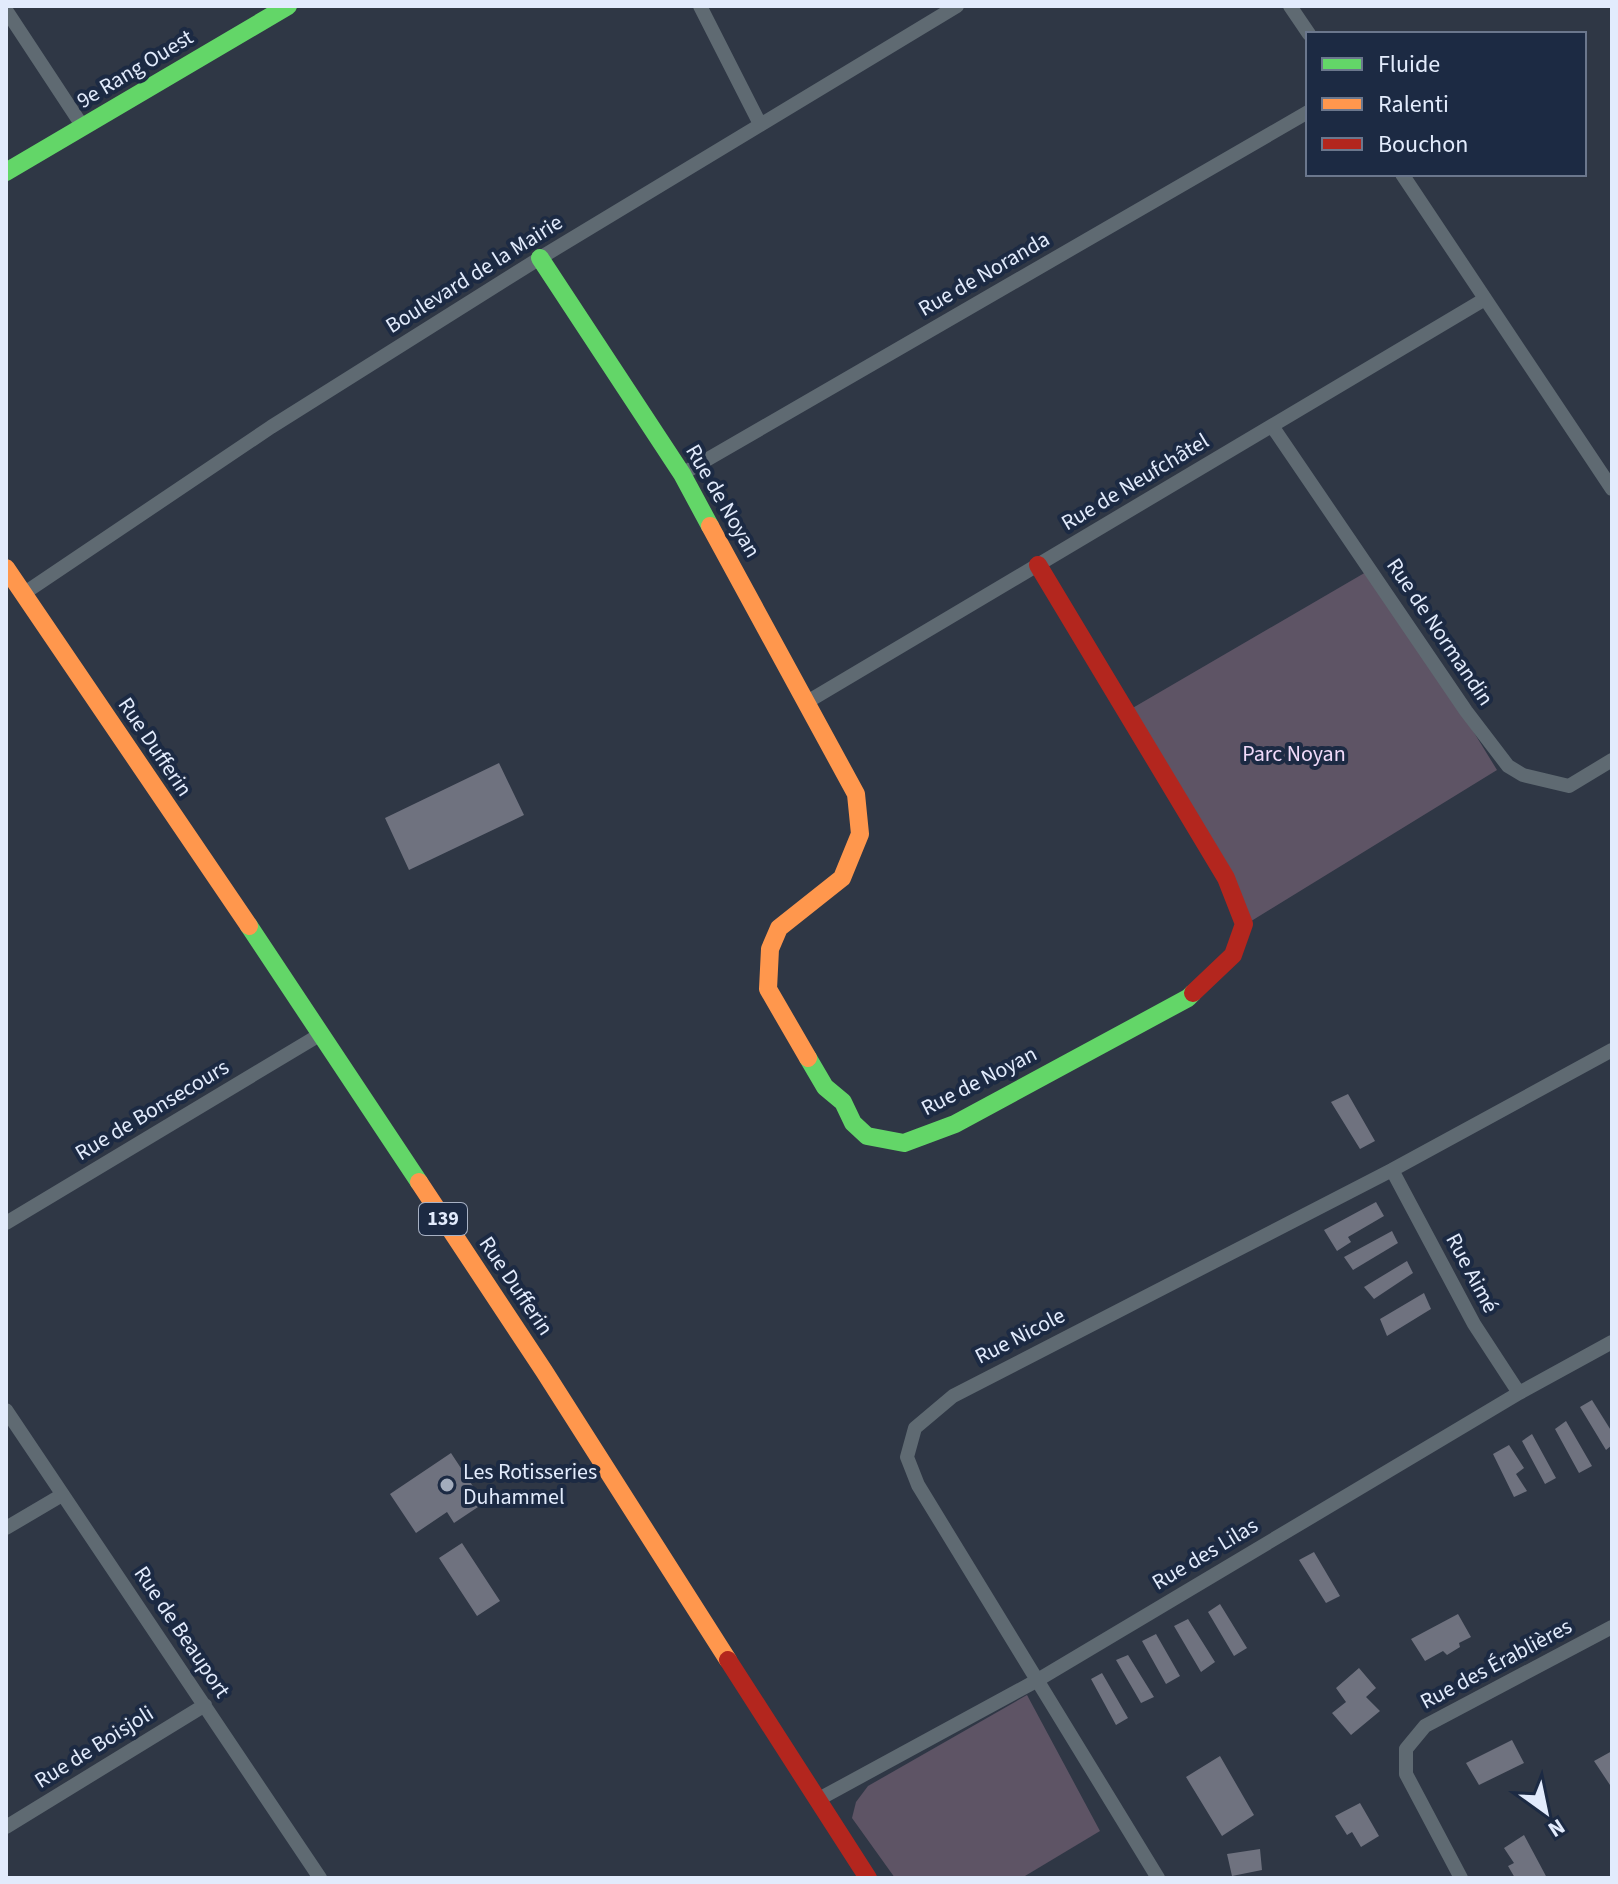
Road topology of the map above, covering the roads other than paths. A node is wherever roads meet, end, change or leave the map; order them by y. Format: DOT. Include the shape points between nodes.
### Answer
graph roads {
  1 [pos="288,6"];
  2 [pos="700,6"];
  3 [pos="957,6"];
  4 [pos="1290,6"];
  5 [pos="6,10"];
  6 [pos="1308,32"];
  7 [pos="1306,113"];
  8 [pos="760,124"];
  9 [pos="83,127"];
  10 [pos="6,172"];
  11 [pos="1403,176"];
  12 [pos="540,258"];
  13 [pos="1485,299"];
  14 [pos="1272,426"];
  15 [pos="682,474"];
  16 [pos="1612,489"];
  17 [pos="1038,565"];
  18 [pos="6,568"];
  19 [pos="23,594"];
  20 [pos="807,702"];
  21 [pos="1612,760"];
  22 [pos="321,1034"];
  23 [pos="1612,1050"];
  24 [pos="1392,1170"];
  25 [pos="6,1223"];
  26 [pos="1612,1342"];
  27 [pos="1519,1393"];
  28 [pos="6,1410"];
  29 [pos="62,1495"];
  30 [pos="6,1528"];
  31 [pos="1612,1627"];
  32 [pos="1036,1681"];
  33 [pos="205,1705"];
  34 [pos="819,1799"];
  35 [pos="6,1827"];
  36 [pos="320,1878"];
  37 [pos="868,1878"];
  38 [pos="1158,1878"];
  39 [pos="1461,1878"];
  1 -- 9 [label="street, 9e Rang Ouest"];
  2 -- 8 [label="street"];
  3 -- 8 [label="street, Boulevard de la Mairie"];
  4 -- 6 [label="street"];
  5 -- 9 [label="street"];
  7 -- 15 [label="street, Rue de Noranda"];
  8 -- 12 [label="street, Boulevard de la Mairie"];
  9 -- 10 [label="street, 9e Rang Ouest"];
  11 -- 13 [label="street"];
  12 -- 15 [label="street, Rue de Noyan"];
  12 -- 19 [label="street, Boulevard de la Mairie" via="271,427"];
  13 -- 14 [label="street, Rue de Neufchâtel"];
  13 -- 16 [label="street"];
  14 -- 17 [label="street, Rue de Neufchâtel"];
  14 -- 21 [label="street, Rue de Normandin" via="1508,766 1569,786"];
  15 -- 20 [label="street, Rue de Noyan"];
  17 -- 20 [label="street, Rue de Neufchâtel"];
  17 -- 20 [label="street, Rue de Noyan" via="1226,878 1244,924 1233,955 1188,998 955,1124 904,1143 867,1136 853,1123 843,1102 825,1087 768,989 770,949 779,928 842,878 860,834 856,794"];
  18 -- 19 [label="street, Rue Dufferin / 139"];
  19 -- 22 [label="street, Rue Dufferin / 139"];
  22 -- 25 [label="street, Rue de Bonsecours"];
  22 -- 34 [label="street, Rue Dufferin / 139"];
  23 -- 24 [label="street, Rue Nicole"];
  24 -- 27 [label="street, Rue Aimé" via="1474,1324"];
  24 -- 32 [label="street, Rue Nicole" via="953,1396 915,1428 907,1457 918,1485"];
  26 -- 27 [label="street, Rue des Lilas"];
  27 -- 32 [label="street, Rue des Lilas"];
  28 -- 29 [label="street, Rue de Beauport"];
  29 -- 30 [label="street"];
  29 -- 33 [label="street, Rue de Beauport"];
  31 -- 39 [label="street, Rue des Érablières" via="1425,1726 1406,1749 1406,1774"];
  32 -- 34 [label="street, Rue des Lilas"];
  32 -- 38 [label="street, Rue Nicole"];
  33 -- 35 [label="street, Rue de Boisjoli"];
  33 -- 36 [label="street, Rue de Beauport"];
  34 -- 37 [label="street, Rue Dufferin / 139"];
}
